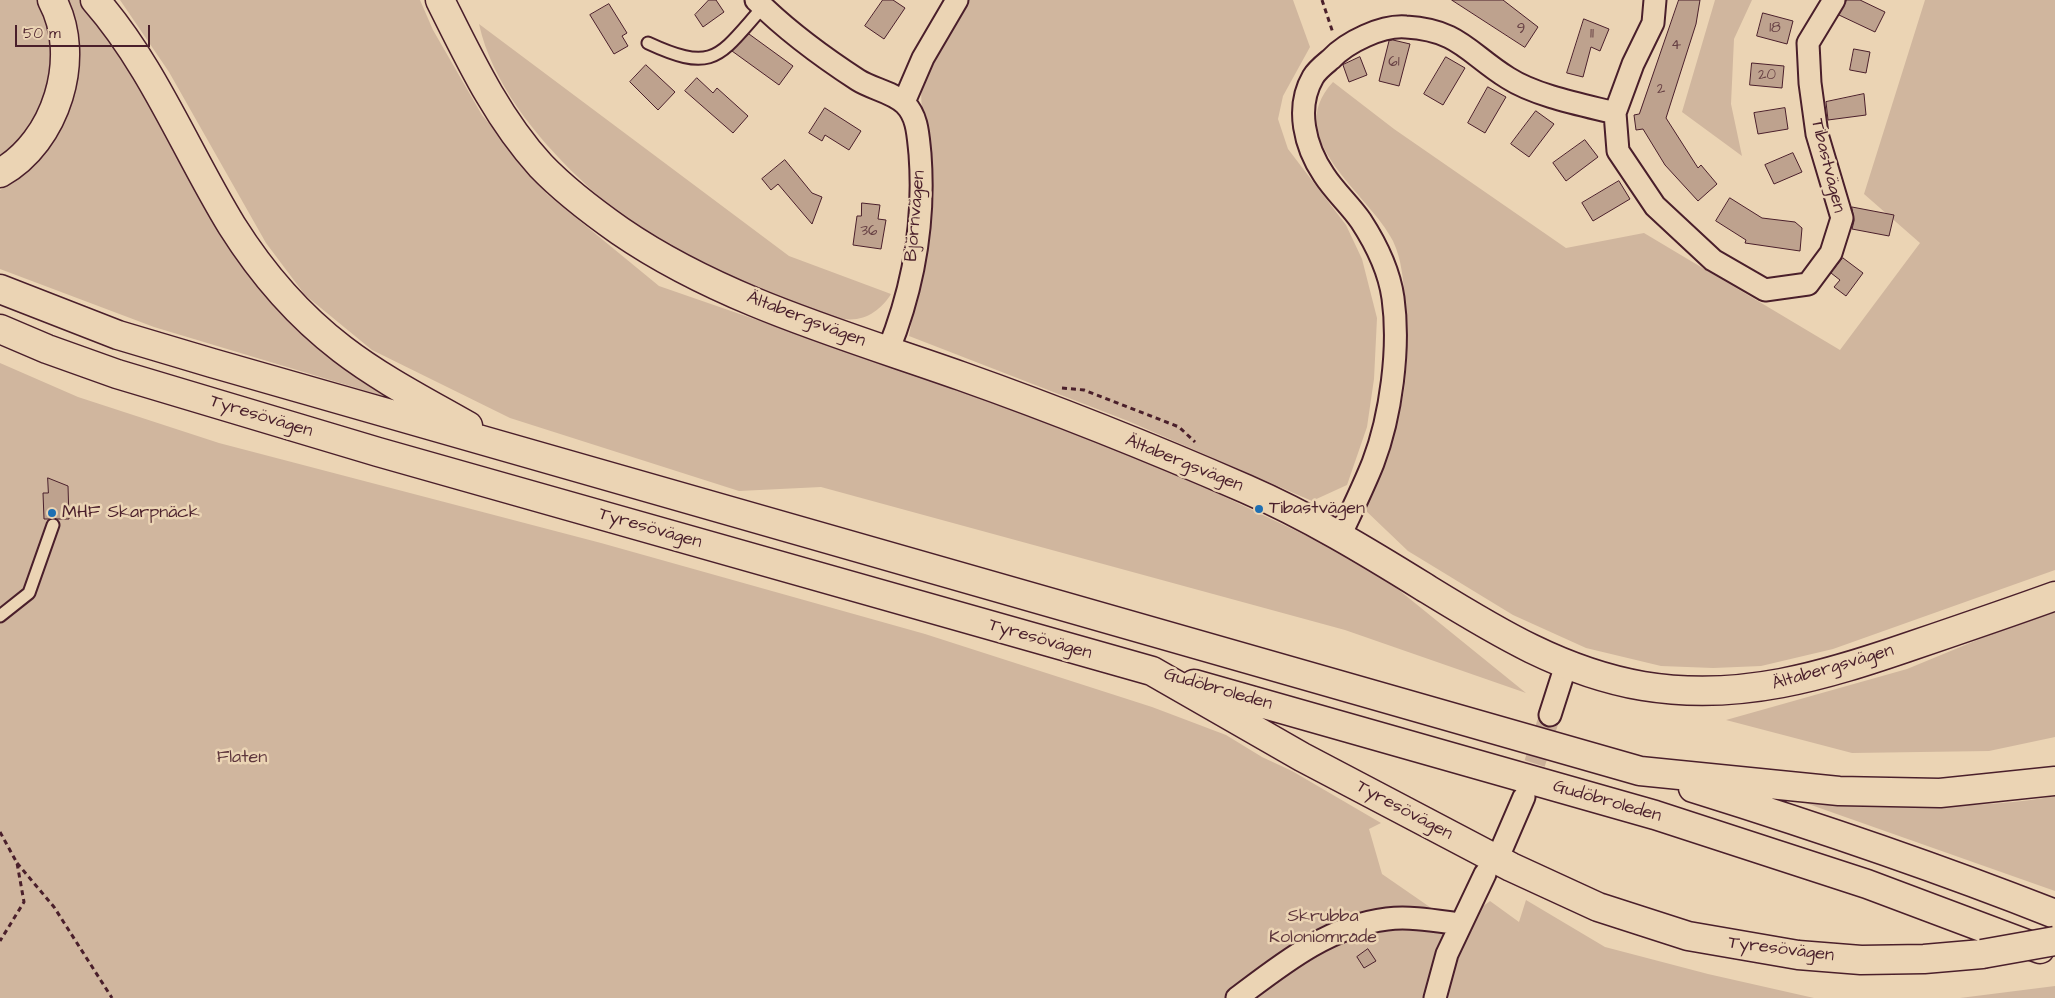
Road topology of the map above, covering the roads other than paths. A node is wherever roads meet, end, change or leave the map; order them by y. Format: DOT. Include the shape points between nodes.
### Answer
graph roads {
  1 [pos="52,0"];
  2 [pos="95,0"];
  3 [pos="440,0"];
  4 [pos="956,0"];
  5 [pos="1655,0"];
  6 [pos="1834,0"];
  7 [pos="760,4"];
  8 [pos="648,43"];
  9 [pos="904,102"];
  10 [pos="1615,113"];
  11 [pos="0,173"];
  12 [pos="0,289"];
  13 [pos="0,329"];
  14 [pos="888,351"];
  15 [pos="506,448"];
  16 [pos="53,525"];
  17 [pos="1340,536"];
  18 [pos="2055,596"];
  19 [pos="0,616"];
  20 [pos="1566,666"];
  21 [pos="1152,672"];
  22 [pos="1550,715"];
  23 [pos="1640,771"];
  24 [pos="2055,781"];
  25 [pos="1524,797"];
  26 [pos="1502,848"];
  27 [pos="1485,874"];
  28 [pos="2055,914"];
  29 [pos="1460,924"];
  30 [pos="2055,942"];
  31 [pos="2055,955"];
  32 [pos="1237,998"];
  33 [pos="1435,998"];
  1 -- 11 [label="main road" via="64,46 60,90 52,116 39,138 22,157"];
  2 -- 15 [label="main road" via="124,37 233,227 289,300 321,331 386,379"];
  3 -- 14 [label="main road, Ältabergsvägen" via="493,102 543,168 619,230 678,267 728,291"];
  4 -- 9 [label="street" via="923,58"];
  5 -- 10 [label="street, Tibastvägen" via="1653,23"];
  6 -- 10 [label="street, Tibastvägen" via="1808,43 1817,134 1842,218 1831,253 1808,284 1765,290 1713,260 1655,206 1618,151"];
  7 -- 8 [label="lane" via="724,50 710,58 673,55"];
  7 -- 9 [label="street" via="781,25 845,71"];
  9 -- 14 [label="street, Björnvägen" via="913,113 918,134 922,185 916,252 896,332"];
  10 -- 17 [label="street" via="1555,98 1509,79 1465,44 1441,32 1404,26 1362,36 1340,49 1314,76 1302,108 1307,139 1324,175 1361,221 1378,251 1393,298 1394,335 1387,411 1373,462"];
  12 -- 15 [label="main road" via="118,334"];
  13 -- 21 [label="main road, Tyresövägen" via="117,374"];
  14 -- 17 [label="main road, Ältabergsvägen" via="962,376 1248,490"];
  15 -- 23 [label="main road"];
  16 -- 19 [label="lane" via="29,593"];
  17 -- 20 [label="main road, Ältabergsvägen" via="1490,627"];
  18 -- 20 [label="main road, Ältabergsvägen" via="1858,664 1766,688 1722,691 1644,686"];
  20 -- 22 [label="street"];
  21 -- 30 [label="main road, Tyresövägen, bridge" via="1302,757 1511,867 1598,907 1688,936 1798,955 1862,960 1982,954"];
  21 -- 31 [label="main road, Gudöbroleden" via="1655,816 1867,884"];
  23 -- 24 [label="main road" via="1876,792 1940,793"];
  23 -- 28 [label="main road" via="1795,820"];
  25 -- 26 [label="street"];
  27 -- 29 [label="street"];
  29 -- 32 [label="street" via="1389,918 1354,925 1294,955"];
  29 -- 33 [label="street"];
}
